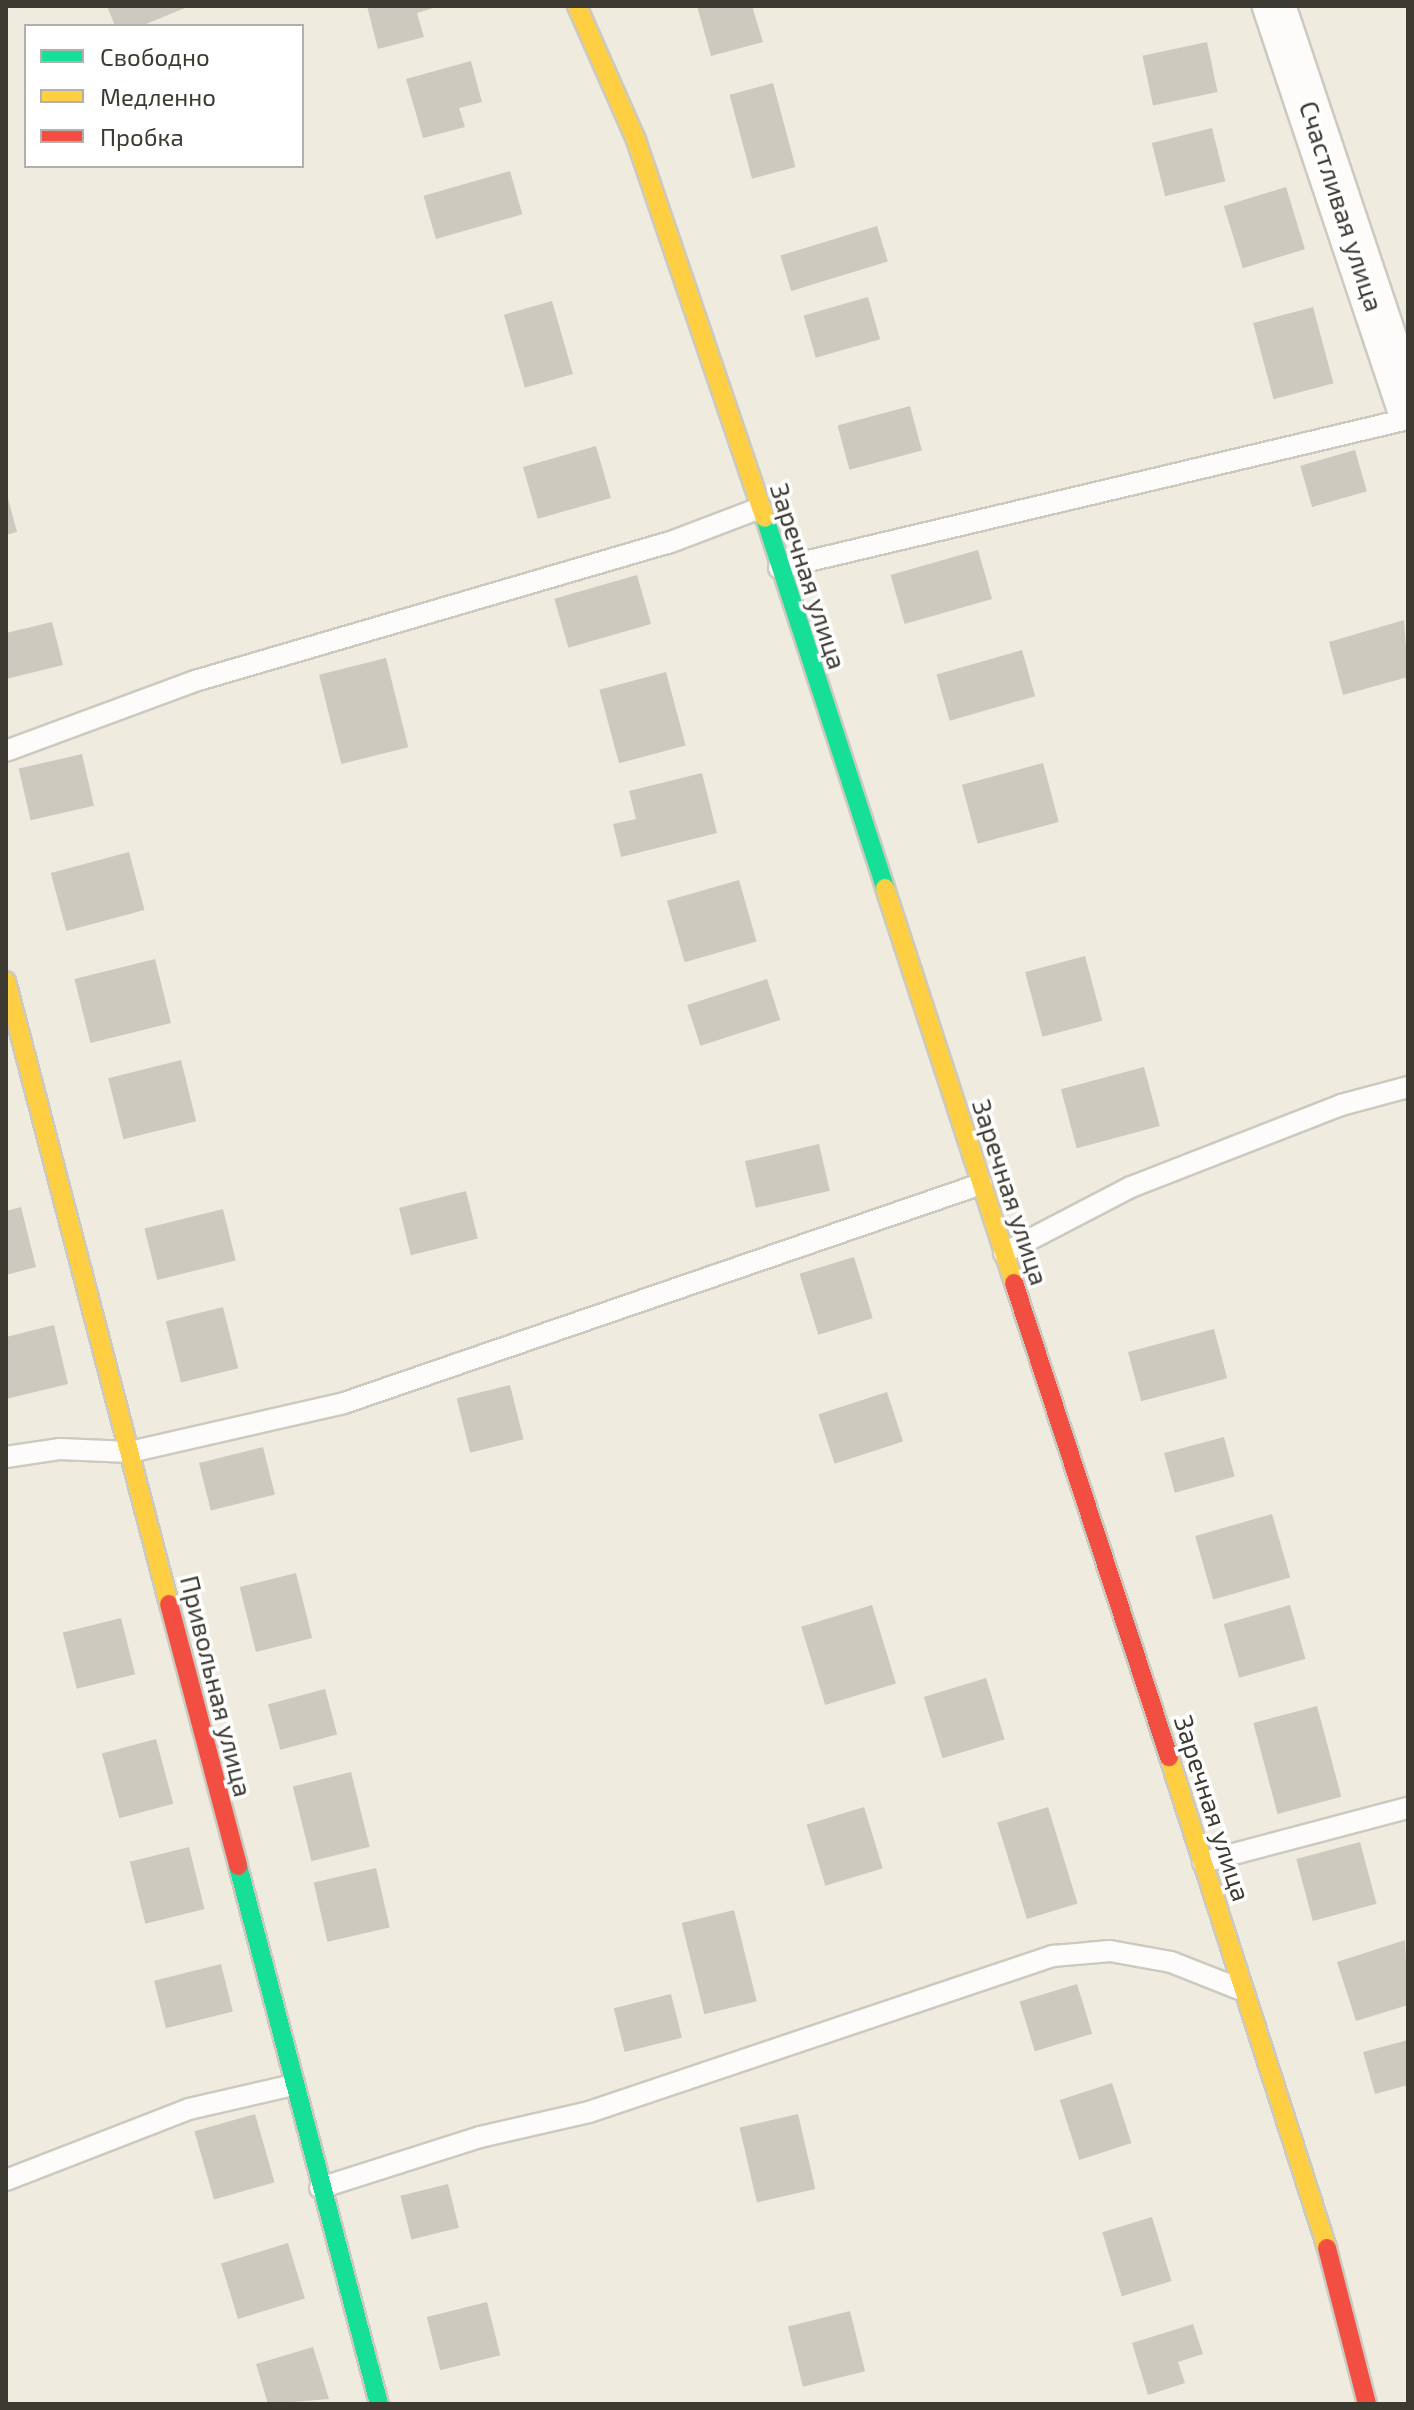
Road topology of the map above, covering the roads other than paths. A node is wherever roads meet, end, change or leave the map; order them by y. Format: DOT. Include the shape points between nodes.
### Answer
graph roads {
  1 [pos="577,6"];
  2 [pos="1274,6"];
  3 [pos="1408,407"];
  4 [pos="1408,419"];
  5 [pos="760,508"];
  6 [pos="779,568"];
  7 [pos="6,751"];
  8 [pos="6,981"];
  9 [pos="1408,1087"];
  10 [pos="981,1184"];
  11 [pos="1004,1253"];
  12 [pos="130,1452"];
  13 [pos="6,1457"];
  14 [pos="1408,1808"];
  15 [pos="1203,1862"];
  16 [pos="1246,1991"];
  17 [pos="293,2085"];
  18 [pos="6,2180"];
  19 [pos="320,2188"];
  20 [pos="379,2404"];
  21 [pos="1367,2404"];
  1 -- 5 [label="street, Заречная улица" via="641,154"];
  2 -- 3 [label="street, Счастливая улица"];
  4 -- 6 [label="lane"];
  5 -- 6 [label="street, Заречная улица"];
  5 -- 7 [label="lane" via="668,543 195,681"];
  6 -- 10 [label="street, Заречная улица"];
  8 -- 12 [label="street, Привольная улица"];
  9 -- 11 [label="lane" via="1341,1105 1131,1187"];
  10 -- 11 [label="street, Заречная улица"];
  10 -- 12 [label="lane" via="344,1403"];
  11 -- 15 [label="street, Заречная улица"];
  12 -- 13 [label="lane" via="60,1449"];
  12 -- 17 [label="street, Привольная улица"];
  14 -- 15 [label="lane"];
  15 -- 16 [label="street, Заречная улица"];
  16 -- 19 [label="lane" via="1171,1962 1110,1951 1053,1956 589,2112 480,2137"];
  16 -- 21 [label="street, Заречная улица" via="1321,2225"];
  17 -- 18 [label="lane" via="189,2109"];
  17 -- 19 [label="street, Привольная улица"];
  19 -- 20 [label="street, Привольная улица"];
}
